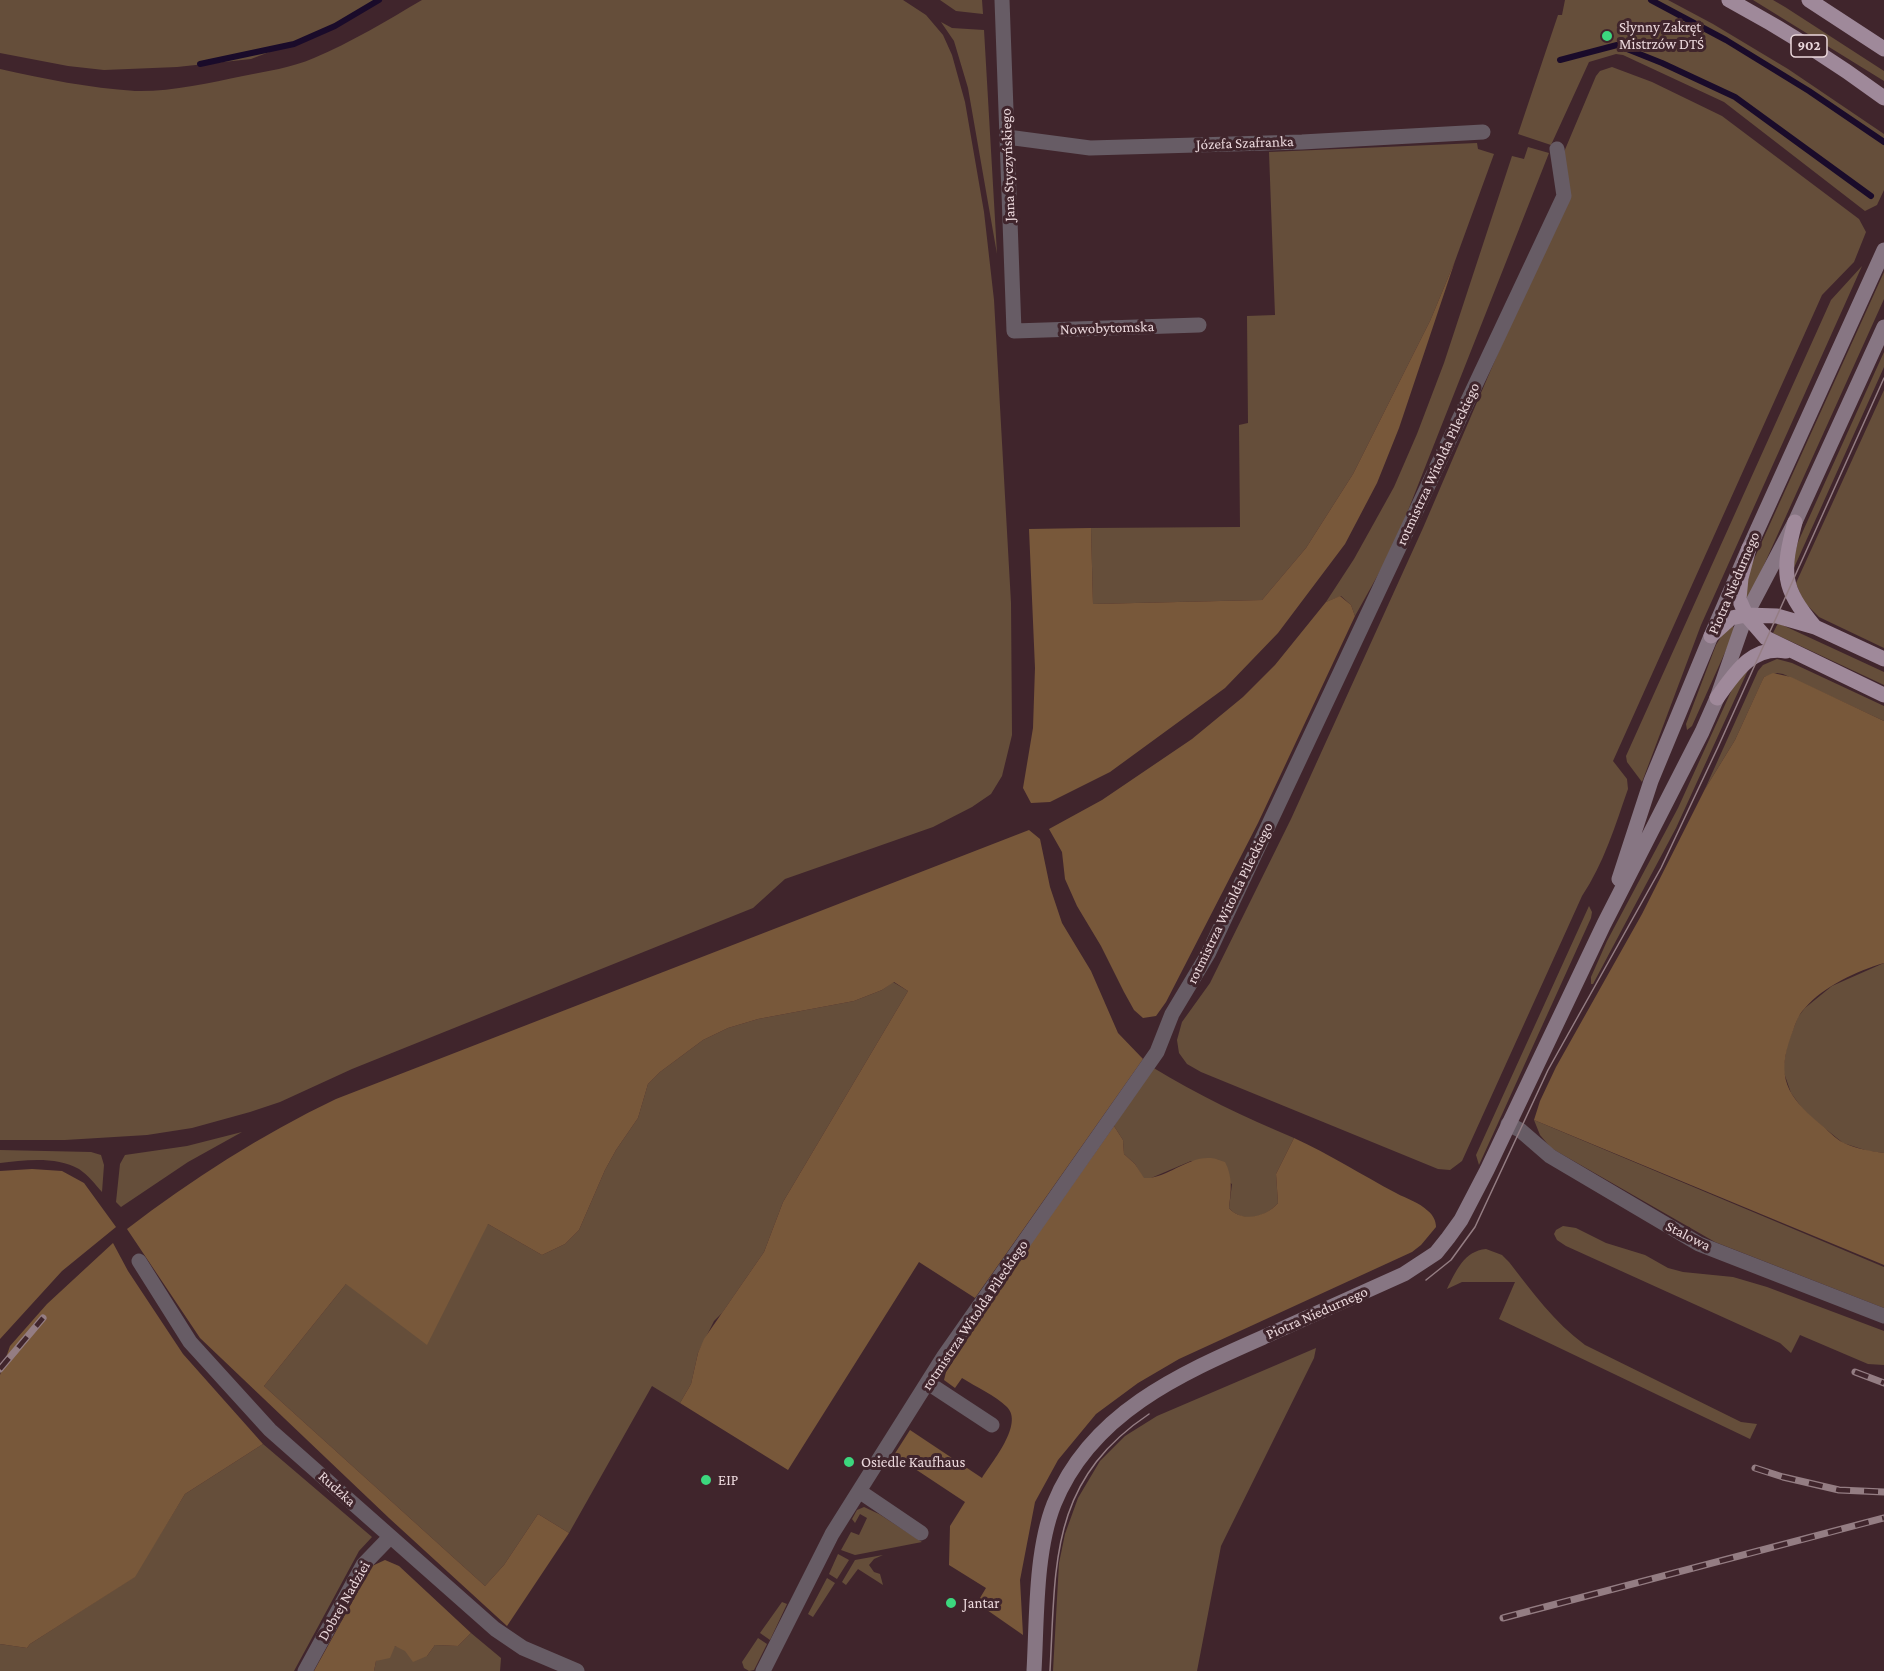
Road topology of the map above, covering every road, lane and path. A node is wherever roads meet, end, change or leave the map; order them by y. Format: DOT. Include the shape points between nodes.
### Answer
graph roads {
  1 [pos="1002,0"];
  2 [pos="1729,0"];
  3 [pos="1809,0"];
  4 [pos="1884,49"];
  5 [pos="1884,98"];
  6 [pos="1483,132"];
  7 [pos="1007,137"];
  8 [pos="1557,149"];
  9 [pos="1884,250"];
  10 [pos="1199,325"];
  11 [pos="1884,327"];
  12 [pos="1014,331"];
  13 [pos="1796,522"];
  14 [pos="1749,548"];
  15 [pos="1746,615"];
  16 [pos="1815,627"];
  17 [pos="1711,636"];
  18 [pos="1801,654"];
  19 [pos="1884,659"];
  20 [pos="1884,695"];
  21 [pos="1717,698"];
  22 [pos="1604,924"];
  23 [pos="1508,1124"];
  24 [pos="139,1261"];
  25 [pos="1884,1316"];
  26 [pos="928,1383"];
  27 [pos="992,1425"];
  28 [pos="858,1491"];
  29 [pos="921,1533"];
  30 [pos="390,1537"];
  31 [pos="305,1671"];
  32 [pos="577,1671"];
  33 [pos="763,1671"];
  34 [pos="1034,1671"];
  1 -- 7 [label="street, Jana Styczyńskiego"];
  2 -- 5 [label="main road, 902" via="1832,60"];
  3 -- 4 [label="main road, 902"];
  6 -- 7 [label="street, Józefa Szafranka" via="1090,148"];
  7 -- 12 [label="street, Jana Styczyńskiego"];
  8 -- 26 [label="street, rotmistrza Witolda Pileckiego" via="1564,196 1208,954 1172,1014 1156,1052"];
  9 -- 14 [label="street, Piotra Niedurnego"];
  10 -- 12 [label="street, Nowobytomska"];
  11 -- 13 [label="street, Piotra Niedurnego"];
  13 -- 15 [label="street, Piotra Niedurnego"];
  13 -- 16 [label="main road" via="1786,579 1793,598"];
  14 -- 15 [label="main road" via="1739,599"];
  14 -- 17 [label="street, Piotra Niedurnego"];
  15 -- 16 [label="main road" via="1776,615"];
  15 -- 17 [label="main road" via="1731,618"];
  15 -- 18 [label="main road" via="1766,638"];
  15 -- 21 [label="street, Piotra Niedurnego"];
  16 -- 19 [label="main road"];
  17 -- 22 [label="street, Piotra Niedurnego" via="1651,781"];
  18 -- 20 [label="main road"];
  18 -- 21 [label="main road" via="1759,652 1739,667"];
  21 -- 22 [label="street, Piotra Niedurnego"];
  22 -- 23 [label="street, Piotra Niedurnego"];
  23 -- 25 [label="street, Stalowa" via="1559,1162 1699,1244"];
  23 -- 34 [label="street, Piotra Niedurnego" via="1461,1220 1436,1253 1422,1264 1176,1377 1096,1437 1060,1491 1044,1536"];
  24 -- 30 [label="street, Rudzka" via="190,1342 270,1430"];
  26 -- 27 [label="street"];
  26 -- 28 [label="street, rotmistrza Witolda Pileckiego"];
  28 -- 29 [label="street"];
  28 -- 33 [label="street, rotmistrza Witolda Pileckiego"];
  30 -- 31 [label="street, Dobrej Nadziei" via="363,1565"];
  30 -- 32 [label="street, Rudzka" via="510,1641"];
}
